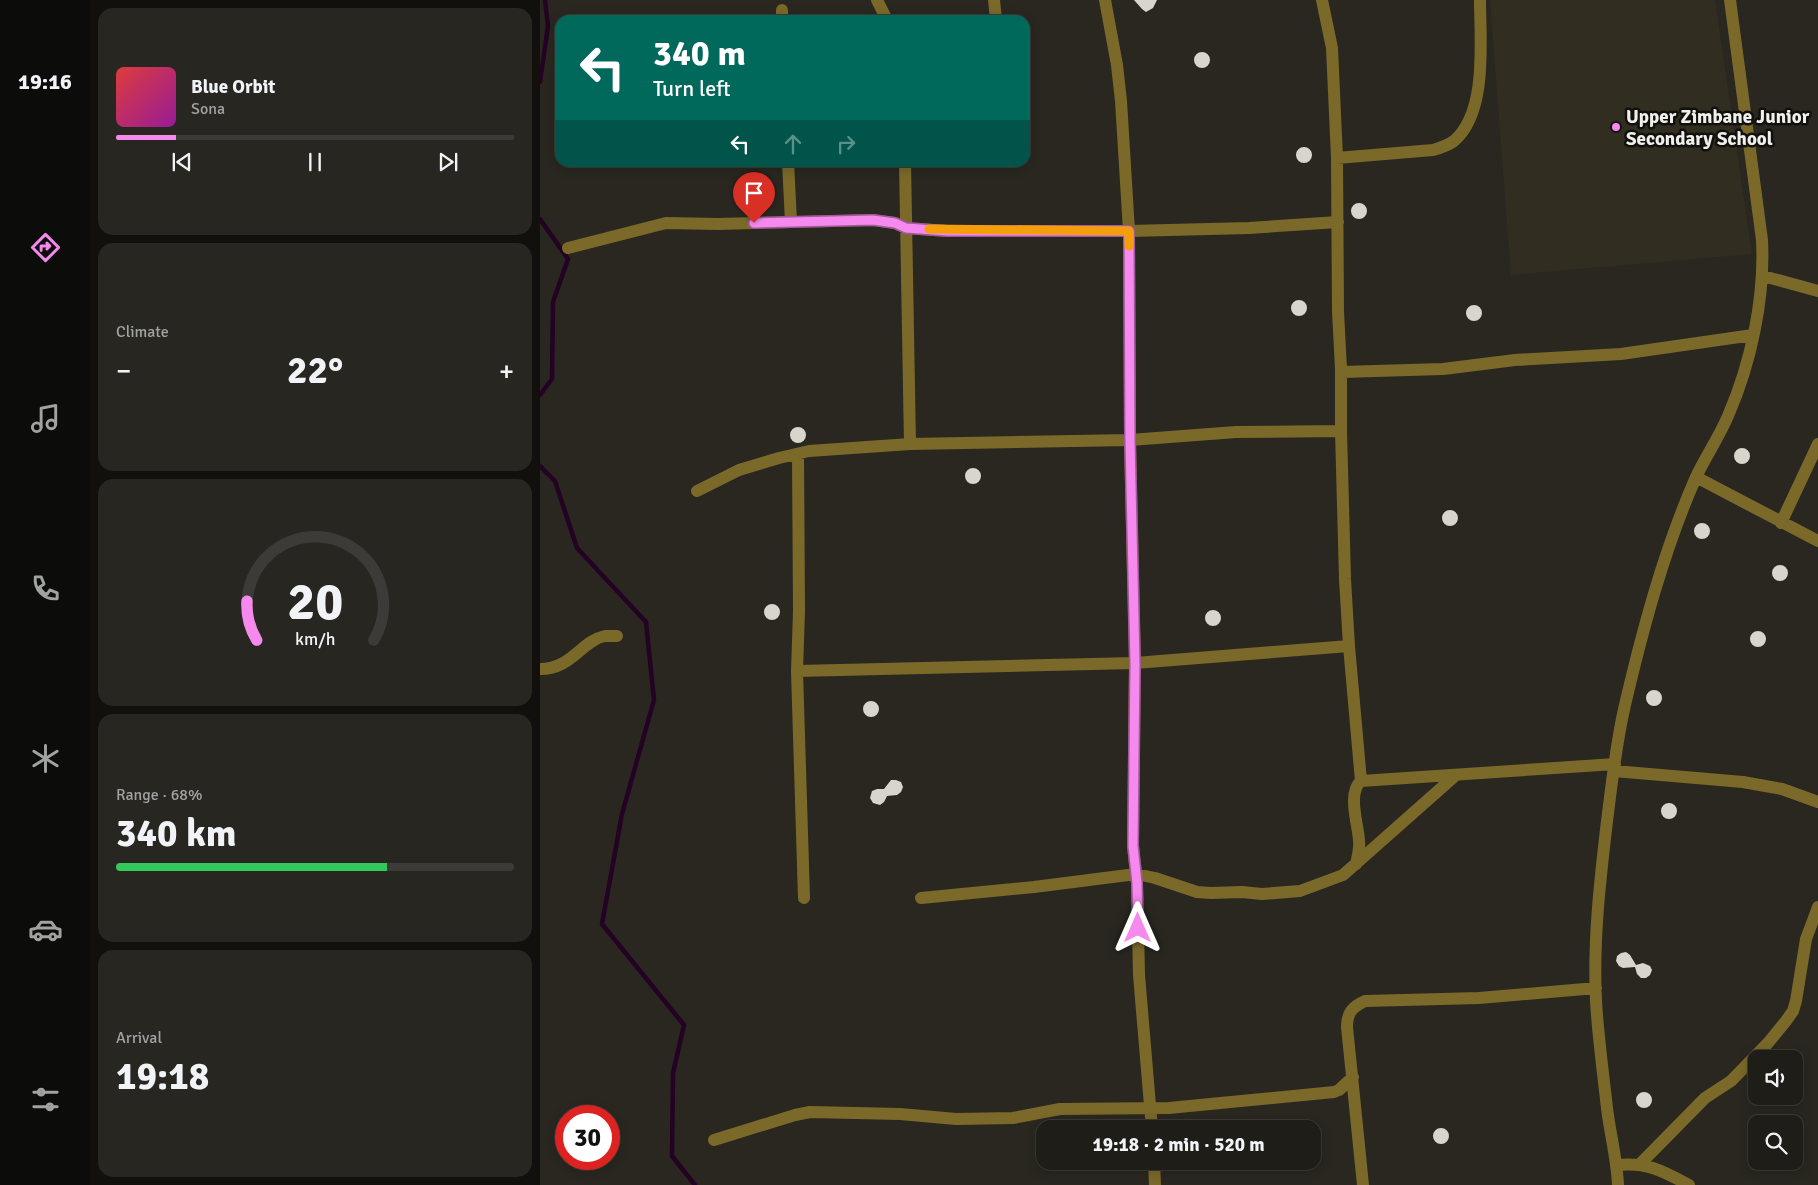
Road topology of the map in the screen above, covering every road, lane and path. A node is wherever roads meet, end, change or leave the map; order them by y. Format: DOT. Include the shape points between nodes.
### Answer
graph roads {
  1 [pos="876,0"];
  2 [pos="994,0"];
  3 [pos="1106,0"];
  4 [pos="1322,0"];
  5 [pos="1480,0"];
  6 [pos="1730,0"];
  7 [pos="884,15"];
  8 [pos="996,15"];
  9 [pos="1337,158"];
  10 [pos="788,167"];
  11 [pos="905,167"];
  12 [pos="791,222"];
  13 [pos="1338,222"];
  14 [pos="906,228"];
  15 [pos="1129,231"];
  16 [pos="568,248"];
  17 [pos="1762,276"];
  18 [pos="1818,291"];
  19 [pos="1753,335"];
  20 [pos="1342,372"];
  21 [pos="1341,432"];
  22 [pos="1130,440"];
  23 [pos="910,444"];
  24 [pos="1818,444"];
  25 [pos="798,454"];
  26 [pos="1696,477"];
  27 [pos="697,492"];
  28 [pos="1781,523"];
  29 [pos="1818,541"];
  30 [pos="617,636"];
  31 [pos="1349,646"];
  32 [pos="1135,664"];
  33 [pos="540,669"];
  34 [pos="797,671"];
  35 [pos="1614,768"];
  36 [pos="1456,775"];
  37 [pos="1361,781"];
  38 [pos="1818,802"];
  39 [pos="1356,864"];
  40 [pos="1136,874"];
  41 [pos="804,898"];
  42 [pos="921,898"];
  43 [pos="1818,907"];
  44 [pos="1596,988"];
  45 [pos="1353,1078"];
  46 [pos="1150,1108"];
  47 [pos="1151,1120"];
  48 [pos="714,1140"];
  49 [pos="1640,1164"];
  50 [pos="1617,1165"];
  51 [pos="1155,1170"];
  52 [pos="1156,1185"];
  53 [pos="1363,1185"];
  54 [pos="1618,1185"];
  55 [pos="1690,1185"];
  1 -- 7 [label="street"];
  2 -- 8 [label="street"];
  3 -- 15 [label="street" via="1121,101"];
  4 -- 9 [label="street" via="1332,48"];
  5 -- 9 [label="street" via="1479,85 1471,115 1454,141 1432,150"];
  6 -- 17 [label="street" via="1762,240"];
  9 -- 13 [label="street"];
  10 -- 12 [label="street"];
  11 -- 14 [label="street"];
  12 -- 14 [label="street" via="873,220"];
  12 -- 16 [label="street" via="666,224"];
  13 -- 15 [label="street"];
  13 -- 20 [label="street"];
  14 -- 15 [label="street"];
  14 -- 23 [label="street"];
  15 -- 22 [label="street"];
  17 -- 18 [label="street"];
  17 -- 19 [label="street"];
  19 -- 20 [label="street" via="1621,354 1443,368"];
  19 -- 26 [label="street" via="1728,416"];
  20 -- 21 [label="street"];
  21 -- 22 [label="street" via="1236,432"];
  21 -- 31 [label="street"];
  22 -- 23 [label="street"];
  22 -- 32 [label="street"];
  23 -- 25 [label="street"];
  24 -- 28 [label="street"];
  25 -- 27 [label="street" via="739,470"];
  25 -- 34 [label="street"];
  26 -- 28 [label="street"];
  26 -- 35 [label="street" via="1659,575 1624,708"];
  28 -- 29 [label="street"];
  30 -- 33 [label="street" via="595,640 555,668"];
  31 -- 32 [label="street"];
  31 -- 37 [label="street"];
  32 -- 34 [label="street"];
  32 -- 40 [label="street" via="1133,846"];
  34 -- 41 [label="street"];
  35 -- 36 [label="street"];
  35 -- 38 [label="street" via="1743,782 1782,789"];
  35 -- 44 [label="street" via="1598,894"];
  36 -- 37 [label="street"];
  36 -- 39 [label="street"];
  37 -- 39 [label="street" via="1354,794 1359,839"];
  39 -- 40 [label="street" via="1343,875 1282,894 1197,892"];
  40 -- 42 [label="street" via="1034,888"];
  40 -- 46 [label="street" via="1138,956"];
  43 -- 49 [label="street" via="1806,939 1796,1001 1786,1021 1731,1081 1705,1098"];
  44 -- 45 [label="street" via="1480,998 1365,1000 1352,1008 1347,1019"];
  44 -- 50 [label="street" via="1607,1109"];
  45 -- 46 [label="street" via="1334,1092"];
  45 -- 53 [label="street"];
  46 -- 47 [label="street"];
  46 -- 48 [label="street" via="1060,1110 1013,1118 956,1119 810,1112"];
  49 -- 50 [label="street"];
  49 -- 55 [label="street"];
  50 -- 54 [label="street"];
  51 -- 52 [label="street"];
}
